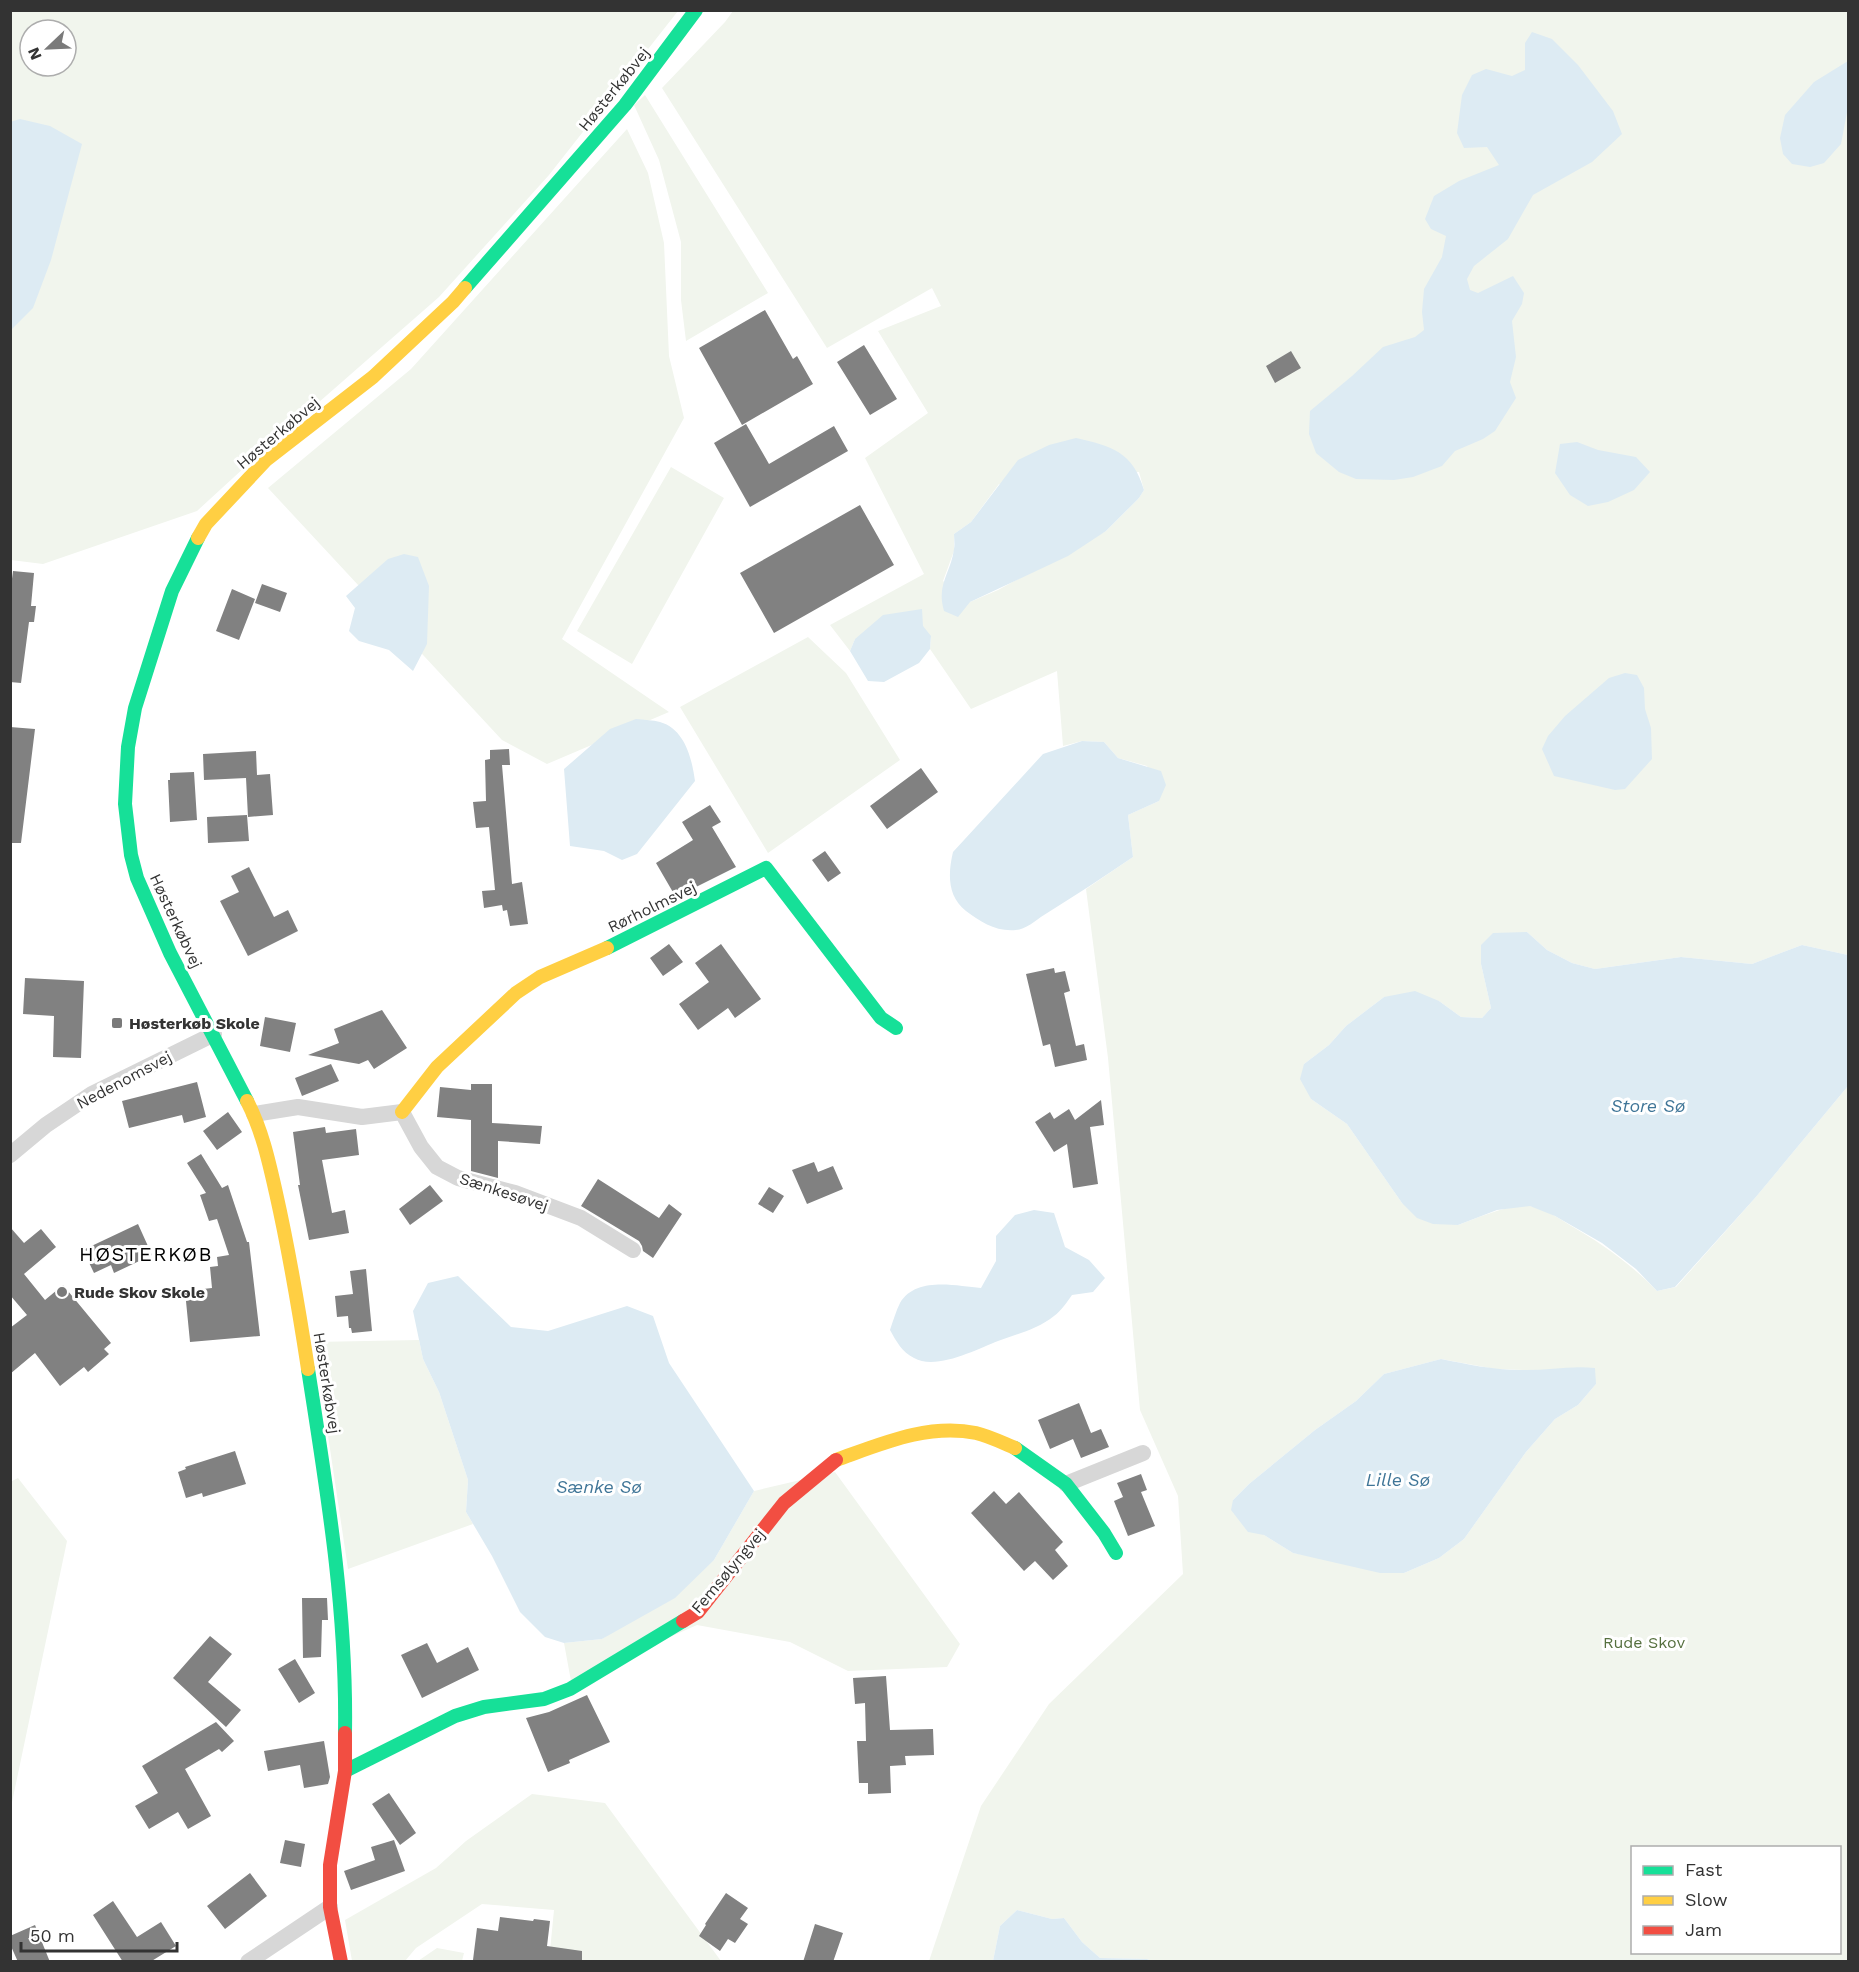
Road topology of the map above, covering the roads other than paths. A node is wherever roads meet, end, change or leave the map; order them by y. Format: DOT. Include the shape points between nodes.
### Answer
graph roads {
  1 [pos="696,10"];
  2 [pos="896,1028"];
  3 [pos="214,1034"];
  4 [pos="402,1112"];
  5 [pos="254,1114"];
  6 [pos="10,1155"];
  7 [pos="633,1250"];
  8 [pos="1143,1453"];
  9 [pos="1066,1484"];
  10 [pos="1116,1553"];
  11 [pos="345,1772"];
  12 [pos="330,1907"];
  13 [pos="249,1962"];
  14 [pos="341,1962"];
  1 -- 3 [label="street, Høsterkøbvej" via="625,105 453,302 373,377 266,460 206,524 190,551 172,591 135,708 124,804 131,855 146,901"];
  2 -- 4 [label="street, Rørholmsvej" via="881,1018 766,868 540,977 516,993 437,1067"];
  3 -- 5 [label="street, Høsterkøbvej"];
  3 -- 6 [label="street, Nedenomsvej" via="92,1094"];
  4 -- 5 [label="street" via="363,1116 298,1107"];
  4 -- 7 [label="street, Sænkesøvej" via="437,1167 458,1178 515,1193 581,1218"];
  5 -- 11 [label="street, Høsterkøbvej" via="269,1162 290,1263 334,1534 346,1691"];
  8 -- 9 [label="street"];
  9 -- 10 [label="street, Femsølyngvej"];
  9 -- 11 [label="street, Femsølyngvej" via="1019,1449 977,1433 936,1430 836,1460 784,1503 698,1612 570,1689 544,1699 484,1707 455,1716"];
  11 -- 12 [label="street, Høsterkøbvej" via="330,1865"];
  12 -- 13 [label="street"];
  12 -- 14 [label="street, Høsterkøbvej"];
}
